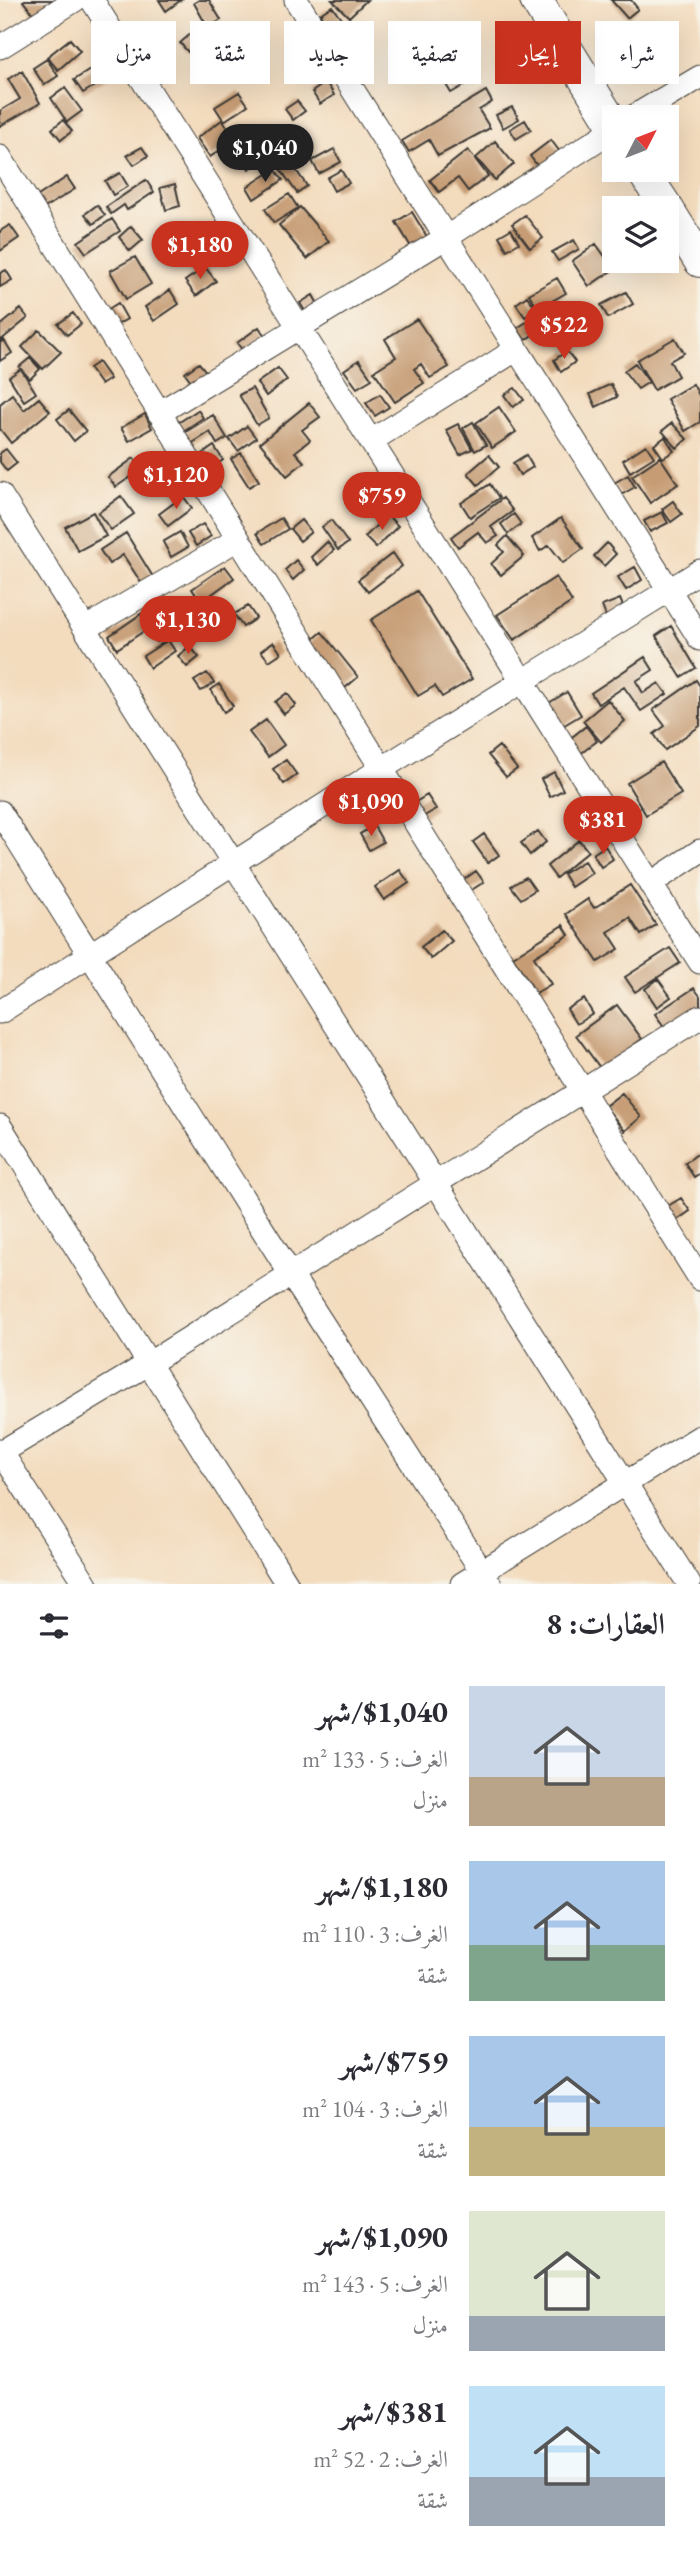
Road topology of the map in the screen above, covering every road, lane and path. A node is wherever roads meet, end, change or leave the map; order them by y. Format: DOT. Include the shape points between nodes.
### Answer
graph roads {
  1 [pos="75,0"];
  2 [pos="92,0"];
  3 [pos="296,0"];
  4 [pos="536,0"];
  5 [pos="0,47"];
  6 [pos="700,77"];
  7 [pos="653,105"];
  8 [pos="602,107"];
  9 [pos="602,135"];
  10 [pos="1,161"];
  11 [pos="679,227"];
  12 [pos="447,237"];
  13 [pos="700,261"];
  14 [pos="300,327"];
  15 [pos="517,349"];
  16 [pos="159,413"];
  17 [pos="371,441"];
  18 [pos="1,497"];
  19 [pos="238,539"];
  20 [pos="700,571"];
  21 [pos="669,591"];
  22 [pos="86,628"];
  23 [pos="700,639"];
  24 [pos="521,681"];
  25 [pos="381,769"];
  26 [pos="0,812"];
  27 [pos="700,851"];
  28 [pos="233,865"];
  29 [pos="650,884"];
  30 [pos="90,956"];
  31 [pos="700,962"];
  32 [pos="0,1012"];
  33 [pos="700,1017"];
  34 [pos="583,1091"];
  35 [pos="0,1126"];
  36 [pos="437,1183"];
  37 [pos="290,1273"];
  38 [pos="700,1279"];
  39 [pos="148,1364"];
  40 [pos="700,1437"];
  41 [pos="1,1452"];
  42 [pos="624,1482"];
  43 [pos="486,1578"];
  44 [pos="86,1584"];
  45 [pos="287,1584"];
  46 [pos="462,1584"];
  47 [pos="689,1584"];
  1 -- 5 [label="street"];
  2 -- 14 [label="street"];
  3 -- 12 [label="street"];
  4 -- 8 [label="street"];
  6 -- 7 [label="street"];
  9 -- 12 [label="street"];
  10 -- 16 [label="street"];
  11 -- 13 [label="street"];
  12 -- 14 [label="street"];
  12 -- 15 [label="street"];
  14 -- 16 [label="street"];
  14 -- 17 [label="street"];
  15 -- 17 [label="street"];
  15 -- 21 [label="street"];
  16 -- 19 [label="street"];
  17 -- 24 [label="street"];
  18 -- 22 [label="street"];
  19 -- 22 [label="street"];
  19 -- 25 [label="street"];
  20 -- 21 [label="street"];
  21 -- 23 [label="street"];
  21 -- 24 [label="street"];
  22 -- 28 [label="street"];
  24 -- 25 [label="street"];
  24 -- 29 [label="street"];
  25 -- 28 [label="street"];
  25 -- 34 [label="street"];
  26 -- 30 [label="street"];
  27 -- 29 [label="street"];
  28 -- 30 [label="street"];
  28 -- 36 [label="street"];
  29 -- 31 [label="street"];
  30 -- 32 [label="street"];
  30 -- 37 [label="street"];
  33 -- 34 [label="street"];
  34 -- 36 [label="street"];
  34 -- 38 [label="street"];
  35 -- 39 [label="street"];
  36 -- 37 [label="street"];
  36 -- 42 [label="street"];
  37 -- 39 [label="street"];
  37 -- 43 [label="street"];
  39 -- 41 [label="street"];
  39 -- 45 [label="street"];
  40 -- 42 [label="street"];
  41 -- 44 [label="street"];
  42 -- 43 [label="street"];
  42 -- 47 [label="street"];
  43 -- 46 [label="street"];
}
